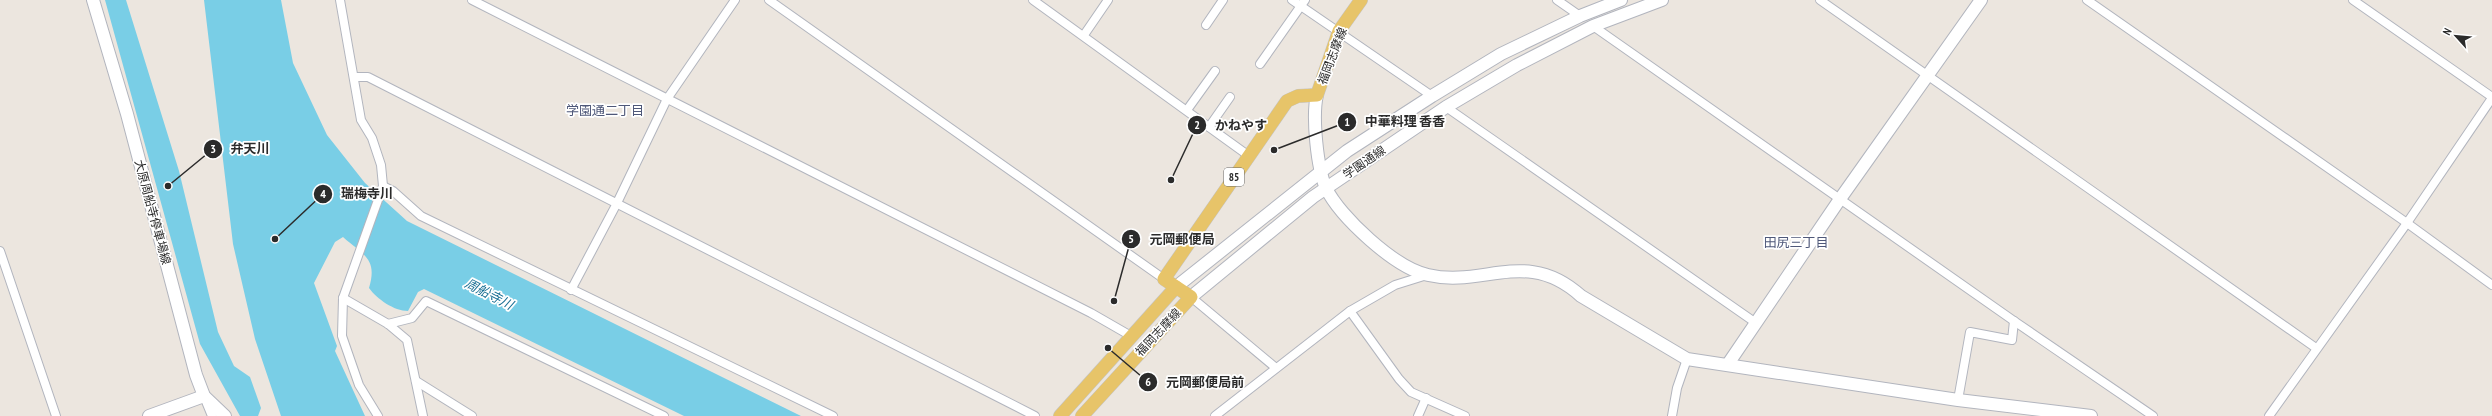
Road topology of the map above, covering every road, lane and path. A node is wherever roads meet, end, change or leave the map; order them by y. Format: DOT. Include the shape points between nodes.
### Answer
graph roads {
  1 [pos="93,0"];
  2 [pos="340,0"];
  3 [pos="472,0"];
  4 [pos="735,0"];
  5 [pos="769,0"];
  6 [pos="1033,0"];
  7 [pos="1108,0"];
  8 [pos="1223,0"];
  9 [pos="1292,0"];
  10 [pos="1361,0"];
  11 [pos="1557,0"];
  12 [pos="1621,0"];
  13 [pos="1662,0"];
  14 [pos="1820,0"];
  15 [pos="1981,0"];
  16 [pos="2087,0"];
  17 [pos="2353,0"];
  18 [pos="1303,3"];
  19 [pos="1580,16"];
  20 [pos="1206,25"];
  21 [pos="1593,26"];
  22 [pos="1339,31"];
  23 [pos="1084,35"];
  24 [pos="1260,64"];
  25 [pos="1215,71"];
  26 [pos="1927,74"];
  27 [pos="354,77"];
  28 [pos="1317,95"];
  29 [pos="1432,96"];
  30 [pos="1230,97"];
  31 [pos="2492,98"];
  32 [pos="667,99"];
  33 [pos="1446,107"];
  34 [pos="1187,110"];
  35 [pos="1209,127"];
  36 [pos="1249,156"];
  37 [pos="1322,172"];
  38 [pos="383,186"];
  39 [pos="1326,187"];
  40 [pos="1840,199"];
  41 [pos="616,205"];
  42 [pos="2407,223"];
  43 [pos="0,251"];
  44 [pos="1427,275"];
  45 [pos="1164,279"];
  46 [pos="2492,285"];
  47 [pos="1176,287"];
  48 [pos="571,290"];
  49 [pos="1191,297"];
  50 [pos="343,298"];
  51 [pos="1350,311"];
  52 [pos="2014,321"];
  53 [pos="1756,323"];
  54 [pos="388,324"];
  55 [pos="1131,336"];
  56 [pos="2316,348"];
  57 [pos="1687,359"];
  58 [pos="1728,364"];
  59 [pos="1276,368"];
  60 [pos="416,381"];
  61 [pos="204,396"];
  62 [pos="1426,398"];
  63 [pos="1958,400"];
  64 [pos="218,414"];
  65 [pos="56,416"];
  66 [pos="150,416"];
  67 [pos="378,416"];
  68 [pos="424,416"];
  69 [pos="472,416"];
  70 [pos="664,416"];
  71 [pos="833,416"];
  72 [pos="1035,416"];
  73 [pos="1060,416"];
  74 [pos="1082,416"];
  75 [pos="1215,416"];
  76 [pos="1418,416"];
  77 [pos="1465,416"];
  78 [pos="1672,416"];
  79 [pos="2091,416"];
  80 [pos="2153,416"];
  81 [pos="2269,416"];
  1 -- 61 [label="street, 大原周船寺停車場線" via="127,114 196,375"];
  2 -- 27 [label="street"];
  3 -- 32 [label="street"];
  4 -- 32 [label="street"];
  5 -- 45 [label="street"];
  6 -- 23 [label="street"];
  7 -- 23 [label="street"];
  8 -- 20 [label="street"];
  9 -- 18 [label="street"];
  10 -- 22 [label="main road, 福岡志摩線"];
  11 -- 19 [label="street"];
  12 -- 19 [label="street, 学園通線"];
  13 -- 21 [label="street, 学園通線"];
  14 -- 26 [label="street"];
  15 -- 26 [label="street"];
  16 -- 42 [label="street"];
  17 -- 31 [label="street"];
  18 -- 22 [label="street"];
  18 -- 24 [label="street"];
  19 -- 29 [label="street, 学園通線" via="1501,54"];
  21 -- 33 [label="street, 学園通線" via="1517,65"];
  21 -- 40 [label="street"];
  22 -- 28 [label="main road, 福岡志摩線"];
  22 -- 29 [label="street"];
  23 -- 34 [label="street"];
  25 -- 34 [label="street"];
  26 -- 40 [label="street"];
  26 -- 56 [label="street"];
  27 -- 38 [label="street" via="361,120 372,138 381,165"];
  27 -- 41 [label="street" via="368,77"];
  28 -- 36 [label="main road, 福岡志摩線 / 85" via="1298,96 1287,102"];
  28 -- 37 [label="street" via="1316,126"];
  29 -- 37 [label="street, 学園通線" via="1347,151"];
  30 -- 35 [label="street"];
  31 -- 42 [label="street"];
  32 -- 41 [label="street"];
  32 -- 55 [label="street"];
  33 -- 39 [label="street, 学園通線"];
  33 -- 53 [label="street"];
  34 -- 35 [label="street"];
  35 -- 36 [label="street"];
  36 -- 45 [label="main road, 福岡志摩線 / 85"];
  37 -- 39 [label="street"];
  37 -- 47 [label="street, 学園通線"];
  38 -- 48 [label="street" via="393,191 421,216"];
  38 -- 50 [label="street"];
  39 -- 44 [label="street" via="1354,225 1400,262"];
  39 -- 49 [label="street, 学園通線"];
  40 -- 52 [label="street"];
  40 -- 53 [label="street"];
  41 -- 48 [label="street"];
  41 -- 72 [label="street"];
  42 -- 46 [label="street"];
  42 -- 56 [label="street"];
  43 -- 65 [label="street"];
  44 -- 51 [label="street" via="1395,285"];
  44 -- 57 [label="street" via="1457,277 1512,271 1536,272 1558,279 1566,282 1581,296"];
  45 -- 47 [label="main road, 福岡志摩線"];
  47 -- 49 [label="main road, 福岡志摩線"];
  47 -- 55 [label="main road, 福岡志摩線"];
  48 -- 71 [label="street"];
  49 -- 59 [label="street"];
  49 -- 74 [label="main road, 福岡志摩線"];
  50 -- 54 [label="street"];
  50 -- 67 [label="street" via="342,336 359,385"];
  51 -- 59 [label="street"];
  51 -- 62 [label="street" via="1399,379 1411,392"];
  52 -- 63 [label="street" via="2012,340 1970,332"];
  52 -- 80 [label="street"];
  53 -- 58 [label="street"];
  54 -- 60 [label="street" via="408,340"];
  54 -- 70 [label="street" via="412,318 426,301"];
  55 -- 73 [label="main road, 福岡志摩線"];
  56 -- 81 [label="street"];
  57 -- 58 [label="street"];
  57 -- 78 [label="street" via="1677,388"];
  58 -- 63 [label="street"];
  59 -- 75 [label="street"];
  60 -- 68 [label="street"];
  60 -- 69 [label="street"];
  61 -- 64 [label="street, 大原周船寺停車場線"];
  61 -- 66 [label="street"];
  62 -- 76 [label="street"];
  62 -- 77 [label="street"];
  63 -- 79 [label="street"];
}
